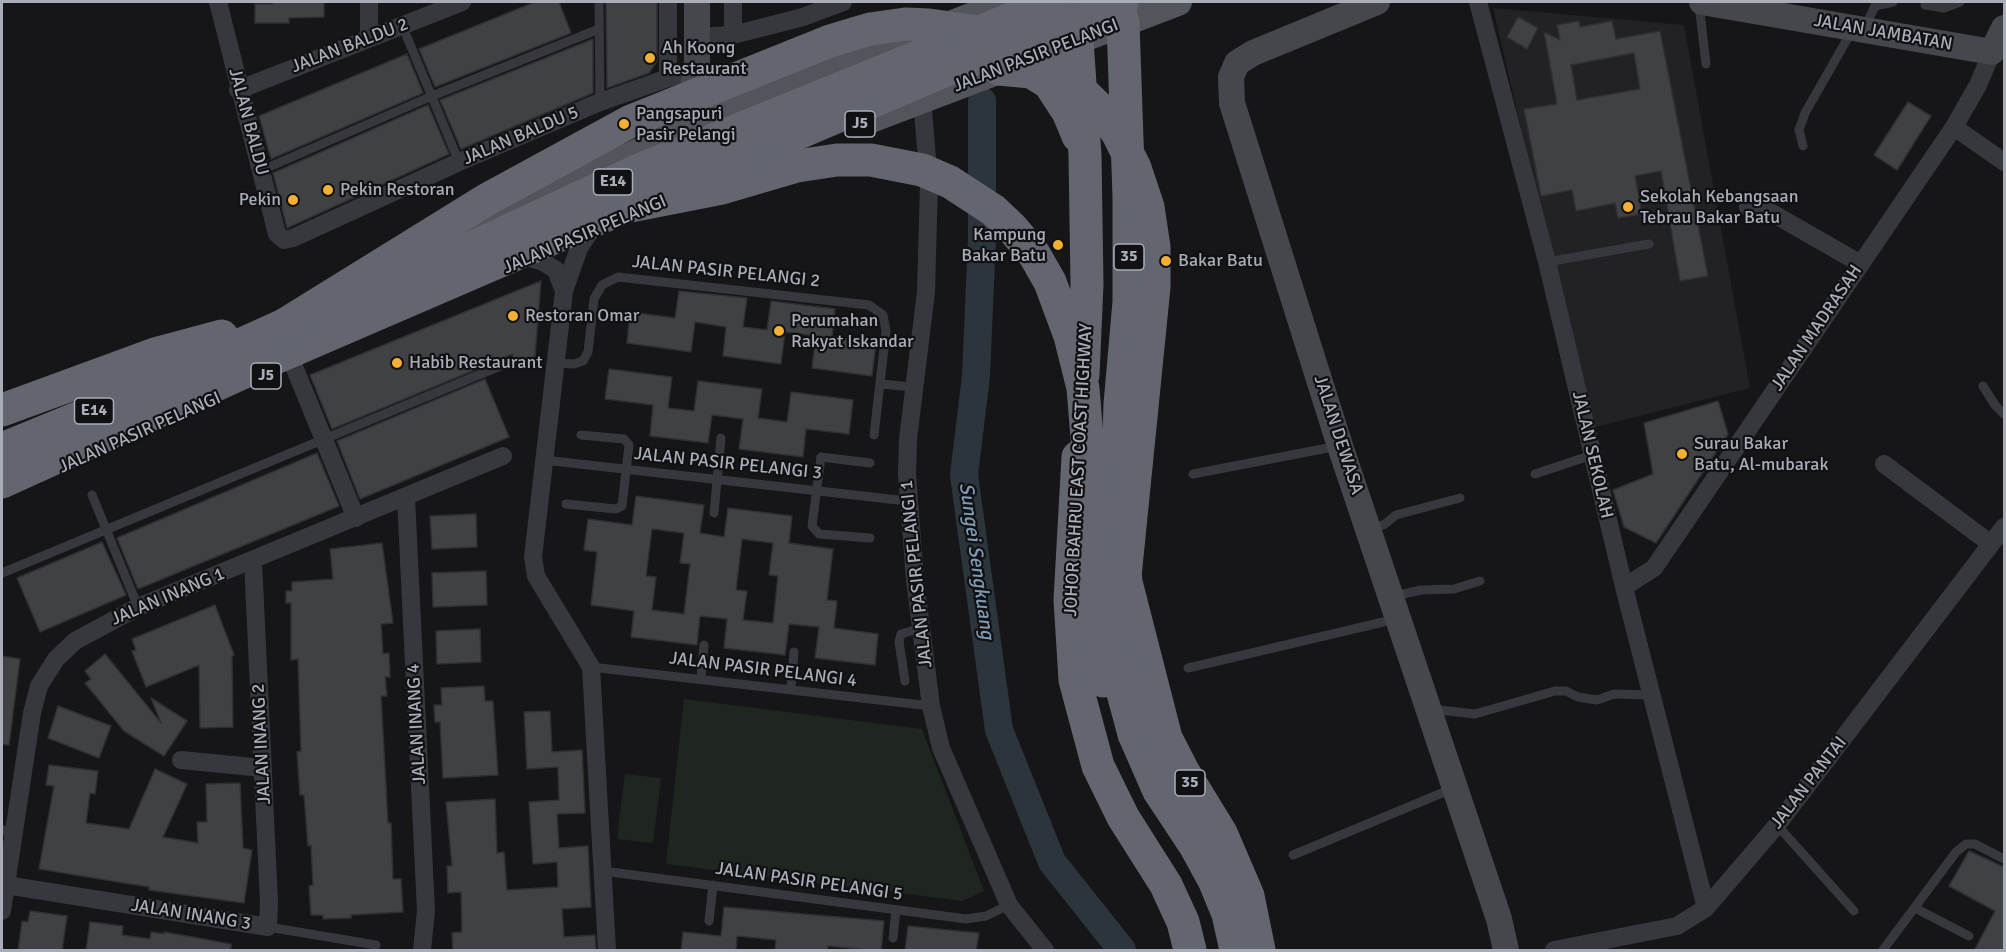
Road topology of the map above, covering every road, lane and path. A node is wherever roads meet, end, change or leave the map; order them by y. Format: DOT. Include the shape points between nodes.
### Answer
graph roads {
  1 [pos="218,2"];
  2 [pos="369,2"];
  3 [pos="599,2"];
  4 [pos="668,2"];
  5 [pos="697,2"];
  6 [pos="733,2"];
  7 [pos="843,2"];
  8 [pos="1010,2"];
  9 [pos="1053,2"];
  10 [pos="1065,2"];
  11 [pos="1178,2"];
  12 [pos="1377,2"];
  13 [pos="1478,2"];
  14 [pos="1700,2"];
  15 [pos="1893,2"];
  16 [pos="1960,2"];
  17 [pos="454,3"];
  18 [pos="1925,5"];
  19 [pos="1121,8"];
  20 [pos="803,9"];
  21 [pos="402,25"];
  22 [pos="1859,28"];
  23 [pos="2004,28"];
  24 [pos="599,29"];
  25 [pos="733,35"];
  26 [pos="697,37"];
  27 [pos="369,38"];
  28 [pos="1065,46"];
  29 [pos="1992,52"];
  30 [pos="1706,64"];
  31 [pos="999,69"];
  32 [pos="697,71"];
  33 [pos="668,78"];
  34 [pos="238,90"];
  35 [pos="932,95"];
  36 [pos="432,96"];
  37 [pos="600,102"];
  38 [pos="745,103"];
  39 [pos="1954,127"];
  40 [pos="677,133"];
  41 [pos="1803,146"];
  42 [pos="1085,155"];
  43 [pos="459,162"];
  44 [pos="2004,162"];
  45 [pos="260,171"];
  46 [pos="625,207"];
  47 [pos="1748,207"];
  48 [pos="591,230"];
  49 [pos="284,240"];
  50 [pos="1649,244"];
  51 [pos="530,258"];
  52 [pos="1547,262"];
  53 [pos="1861,264"];
  54 [pos="564,291"];
  55 [pos="278,324"];
  56 [pos="556,363"];
  57 [pos="293,364"];
  58 [pos="501,366"];
  59 [pos="881,384"];
  60 [pos="1983,386"];
  61 [pos="914,387"];
  62 [pos="2,410"];
  63 [pos="2004,414"];
  64 [pos="581,435"];
  65 [pos="874,435"];
  66 [pos="721,438"];
  67 [pos="324,439"];
  68 [pos="2,440"];
  69 [pos="1341,446"];
  70 [pos="2,449"];
  71 [pos="1592,455"];
  72 [pos="503,456"];
  73 [pos="544,460"];
  74 [pos="870,463"];
  75 [pos="1884,464"];
  76 [pos="627,470"];
  77 [pos="1193,474"];
  78 [pos="1535,474"];
  79 [pos="718,481"];
  80 [pos="2,482"];
  81 [pos="817,491"];
  82 [pos="2,495"];
  83 [pos="92,495"];
  84 [pos="406,498"];
  85 [pos="1460,498"];
  86 [pos="907,501"];
  87 [pos="566,504"];
  88 [pos="714,513"];
  89 [pos="356,518"];
  90 [pos="2004,527"];
  91 [pos="106,530"];
  92 [pos="1369,531"];
  93 [pos="870,538"];
  94 [pos="1991,544"];
  95 [pos="253,561"];
  96 [pos="2,573"];
  97 [pos="1480,581"];
  98 [pos="1623,587"];
  99 [pos="138,607"];
  100 [pos="1395,608"];
  101 [pos="921,628"];
  102 [pos="704,645"];
  103 [pos="794,652"];
  104 [pos="1149,665"];
  105 [pos="591,667"];
  106 [pos="1188,668"];
  107 [pos="701,678"];
  108 [pos="1075,680"];
  109 [pos="905,681"];
  110 [pos="791,689"];
  111 [pos="1650,695"];
  112 [pos="931,706"];
  113 [pos="1428,708"];
  114 [pos="1126,735"];
  115 [pos="181,760"];
  116 [pos="263,768"];
  117 [pos="1454,788"];
  118 [pos="1777,825"];
  119 [pos="8,831"];
  120 [pos="1293,855"];
  121 [pos="2004,859"];
  122 [pos="603,871"];
  123 [pos="6,885"];
  124 [pos="713,885"];
  125 [pos="1009,905"];
  126 [pos="1706,908"];
  127 [pos="1915,908"];
  128 [pos="2,910"];
  129 [pos="896,910"];
  130 [pos="1854,911"];
  131 [pos="710,921"];
  132 [pos="268,927"];
  133 [pos="1969,936"];
  134 [pos="893,938"];
  135 [pos="376,945"];
  136 [pos="422,951"];
  137 [pos="607,951"];
  138 [pos="1045,951"];
  139 [pos="1190,951"];
  140 [pos="1214,951"];
  141 [pos="1236,951"];
  142 [pos="1259,951"];
  143 [pos="1506,951"];
  144 [pos="1554,951"];
  145 [pos="1883,951"];
  1 -- 34 [label="street, JALAN BALDU"];
  2 -- 27 [label="street"];
  3 -- 24 [label="lane"];
  4 -- 33 [label="street"];
  5 -- 26 [label="street"];
  6 -- 25 [label="street"];
  7 -- 20 [label="street"];
  8 -- 38 [label="main road, bridge"];
  9 -- 55 [label="highway, E14, bridge" via="639,170 469,249"];
  10 -- 28 [label="highway, JOHOR BAHRU EAST COAST HIGHWAY"];
  11 -- 19 [label="main road, JALAN PASIR PELANGI / J5"];
  12 -- 69 [label="street, JALAN DEWASA" via="1253,53 1237,63 1230,77 1232,103"];
  13 -- 52 [label="street, JALAN SEKOLAH"];
  14 -- 22 [label="street, JALAN JAMBATAN" via="1796,13"];
  14 -- 30 [label="lane"];
  15 -- 22 [label="lane" via="1875,6"];
  16 -- 18 [label="lane" via="1944,8"];
  17 -- 21 [label="street, JALAN BALDU 2"];
  19 -- 28 [label="main road, JALAN PASIR PELANGI / J5"];
  19 -- 46 [label="highway, E14, bridge" via="946,70"];
  19 -- 104 [label="highway, JOHOR BAHRU EAST COAST HIGHWAY / 35" via="1129,302 1117,490 1126,582"];
  20 -- 25 [label="street"];
  21 -- 27 [label="street, JALAN BALDU 2"];
  21 -- 36 [label="lane"];
  22 -- 29 [label="street, JALAN JAMBATAN"];
  22 -- 41 [label="lane" via="1805,113 1799,130"];
  23 -- 29 [label="street"];
  24 -- 36 [label="lane"];
  24 -- 37 [label="lane"];
  25 -- 26 [label="street"];
  26 -- 32 [label="street"];
  27 -- 34 [label="street, JALAN BALDU 2"];
  28 -- 31 [label="main road, JALAN PASIR PELANGI / J5"];
  28 -- 42 [label="highway, JOHOR BAHRU EAST COAST HIGHWAY"];
  29 -- 39 [label="street, JALAN MADRASAH"];
  31 -- 35 [label="main road, JALAN PASIR PELANGI / J5"];
  31 -- 42 [label="highway" via="1032,72 1049,83 1068,112"];
  32 -- 33 [label="street, JALAN BALDU 5"];
  32 -- 38 [label="street" via="718,94"];
  32 -- 40 [label="street"];
  33 -- 37 [label="street, JALAN BALDU 5"];
  34 -- 45 [label="street, JALAN BALDU"];
  35 -- 48 [label="main road, JALAN PASIR PELANGI / J5"];
  35 -- 61 [label="street, JALAN PASIR PELANGI 1" via="926,292"];
  36 -- 43 [label="lane"];
  36 -- 45 [label="lane"];
  37 -- 43 [label="street, JALAN BALDU 5"];
  38 -- 40 [label="main road"];
  39 -- 44 [label="street"];
  39 -- 53 [label="street, JALAN MADRASAH"];
  40 -- 55 [label="main road"];
  42 -- 108 [label="highway, JOHOR BAHRU EAST COAST HIGHWAY" via="1086,311 1070,600"];
  43 -- 49 [label="street, JALAN BALDU 5"];
  45 -- 49 [label="street, JALAN BALDU" via="277,234"];
  46 -- 80 [label="highway, E14" via="273,359"];
  46 -- 114 [label="highway, bridge" via="712,191 797,166 871,160 922,170 950,182 993,210 1012,228 1034,254 1050,282 1070,336 1083,388 1100,671"];
  47 -- 53 [label="street" via="1765,209"];
  48 -- 51 [label="main road, JALAN PASIR PELANGI / J5"];
  48 -- 54 [label="street" via="579,248"];
  50 -- 52 [label="lane"];
  51 -- 54 [label="street" via="556,270"];
  51 -- 57 [label="main road, JALAN PASIR PELANGI / J5"];
  52 -- 71 [label="street, JALAN SEKOLAH"];
  53 -- 98 [label="street, JALAN MADRASAH" via="1654,568"];
  54 -- 56 [label="street"];
  55 -- 62 [label="highway" via="155,354"];
  55 -- 68 [label="main road"];
  55 -- 70 [label="highway, E14" via="80,417"];
  55 -- 114 [label="highway, bridge" via="486,200 631,121 830,41 870,28 905,24 978,32 1022,47 1066,76 1103,112 1135,168 1148,207 1154,287 1119,636"];
  56 -- 59 [label="lane, JALAN PASIR PELANGI 2" via="583,361 588,352 594,298 602,285 618,277 637,277 869,305 883,315 886,331"];
  56 -- 73 [label="street"];
  57 -- 67 [label="street"];
  57 -- 82 [label="main road, JALAN PASIR PELANGI / J5"];
  58 -- 67 [label="lane"];
  59 -- 61 [label="lane"];
  59 -- 65 [label="lane, JALAN PASIR PELANGI 2"];
  60 -- 63 [label="lane"];
  61 -- 86 [label="street, JALAN PASIR PELANGI 1"];
  64 -- 76 [label="lane" via="624,439 629,445"];
  66 -- 79 [label="lane"];
  67 -- 89 [label="street"];
  67 -- 91 [label="lane"];
  69 -- 77 [label="lane"];
  69 -- 92 [label="street, JALAN DEWASA"];
  71 -- 78 [label="lane"];
  71 -- 98 [label="street, JALAN SEKOLAH"];
  72 -- 84 [label="street, JALAN INANG 1"];
  73 -- 76 [label="lane, JALAN PASIR PELANGI 3"];
  73 -- 105 [label="street" via="533,556 536,576"];
  74 -- 81 [label="lane" via="821,457"];
  75 -- 94 [label="street"];
  76 -- 79 [label="lane, JALAN PASIR PELANGI 3"];
  76 -- 87 [label="lane" via="622,506 616,509"];
  79 -- 81 [label="lane, JALAN PASIR PELANGI 3"];
  79 -- 88 [label="lane"];
  81 -- 86 [label="lane, JALAN PASIR PELANGI 3"];
  81 -- 93 [label="lane" via="812,526 819,534"];
  83 -- 91 [label="lane"];
  84 -- 89 [label="street, JALAN INANG 1"];
  84 -- 136 [label="street, JALAN INANG 4" via="426,911"];
  85 -- 92 [label="lane" via="1396,515"];
  86 -- 101 [label="street, JALAN PASIR PELANGI 1"];
  89 -- 95 [label="street, JALAN INANG 1"];
  90 -- 94 [label="street, JALAN PANTAI"];
  91 -- 96 [label="lane"];
  91 -- 99 [label="lane"];
  92 -- 100 [label="street, JALAN DEWASA"];
  94 -- 118 [label="street, JALAN PANTAI"];
  95 -- 99 [label="street, JALAN INANG 1"];
  95 -- 116 [label="street, JALAN INANG 2"];
  97 -- 100 [label="lane" via="1454,589 1421,590"];
  98 -- 111 [label="street, JALAN SEKOLAH"];
  99 -- 119 [label="street, JALAN INANG 1" via="75,641 56,659 39,686"];
  100 -- 106 [label="lane"];
  100 -- 113 [label="street, JALAN DEWASA"];
  101 -- 109 [label="lane" via="902,634 899,642"];
  101 -- 112 [label="street, JALAN PASIR PELANGI 1"];
  102 -- 107 [label="lane"];
  103 -- 110 [label="lane"];
  104 -- 108 [label="highway" via="1132,648 1107,644 1085,657"];
  104 -- 142 [label="highway, JOHOR BAHRU EAST COAST HIGHWAY / 35" via="1167,738 1182,771 1221,833 1248,896"];
  105 -- 107 [label="lane, JALAN PASIR PELANGI 4"];
  105 -- 122 [label="street"];
  107 -- 110 [label="lane, JALAN PASIR PELANGI 4"];
  108 -- 139 [label="highway, JOHOR BAHRU EAST COAST HIGHWAY" via="1098,766 1123,817 1166,885 1183,922"];
  110 -- 112 [label="lane, JALAN PASIR PELANGI 4"];
  111 -- 113 [label="lane" via="1614,694 1597,700 1555,691 1475,714"];
  111 -- 126 [label="street, JALAN SEKOLAH"];
  112 -- 125 [label="street, JALAN PASIR PELANGI 1" via="941,748"];
  113 -- 117 [label="street, JALAN DEWASA"];
  114 -- 140 [label="highway" via="1146,804 1186,869 1201,902"];
  114 -- 141 [label="highway" via="1214,880 1228,914"];
  115 -- 116 [label="street"];
  116 -- 132 [label="street, JALAN INANG 2"];
  117 -- 120 [label="lane"];
  117 -- 143 [label="street, JALAN DEWASA" via="1499,919"];
  118 -- 126 [label="street, JALAN PANTAI"];
  118 -- 130 [label="lane"];
  119 -- 123 [label="street, JALAN INANG 1"];
  121 -- 127 [label="lane" via="1975,844 1966,844"];
  122 -- 124 [label="lane, JALAN PASIR PELANGI 5"];
  122 -- 137 [label="street"];
  123 -- 128 [label="street"];
  123 -- 132 [label="street, JALAN INANG 3"];
  124 -- 129 [label="lane, JALAN PASIR PELANGI 5"];
  124 -- 131 [label="lane"];
  125 -- 129 [label="lane, JALAN PASIR PELANGI 5" via="986,916 966,919"];
  125 -- 138 [label="street, JALAN PASIR PELANGI 1"];
  126 -- 144 [label="street, JALAN PANTAI" via="1677,926"];
  127 -- 133 [label="lane"];
  127 -- 145 [label="lane"];
  129 -- 134 [label="lane"];
  132 -- 135 [label="lane, JALAN INANG 3"];
}
